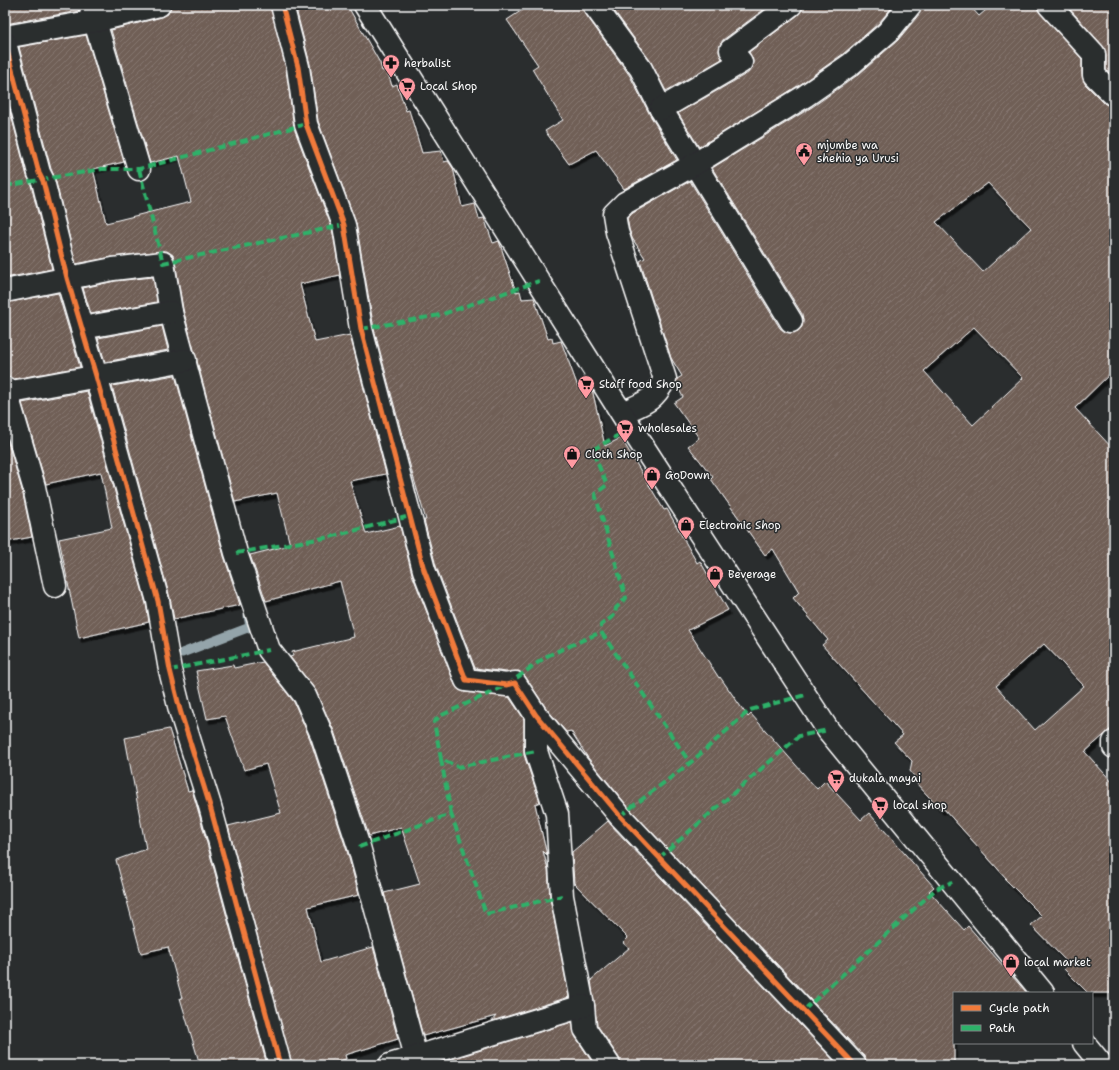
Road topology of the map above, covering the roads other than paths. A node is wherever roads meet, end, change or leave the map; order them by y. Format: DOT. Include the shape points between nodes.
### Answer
graph roads {
  1 [pos="159,5"];
  2 [pos="282,5"];
  3 [pos="365,5"];
  4 [pos="594,5"];
  5 [pos="791,5"];
  6 [pos="910,5"];
  7 [pos="1053,6"];
  8 [pos="92,13"];
  9 [pos="5,37"];
  10 [pos="5,43"];
  11 [pos="1114,95"];
  12 [pos="661,109"];
  13 [pos="695,164"];
  14 [pos="139,169"];
  15 [pos="67,278"];
  16 [pos="5,291"];
  17 [pos="171,312"];
  18 [pos="791,321"];
  19 [pos="82,328"];
  20 [pos="184,360"];
  21 [pos="96,376"];
  22 [pos="6,390"];
  23 [pos="622,413"];
  24 [pos="55,586"];
  25 [pos="536,715"];
  26 [pos="1114,742"];
  27 [pos="1114,747"];
  28 [pos="1042,992"];
  29 [pos="583,1006"];
  30 [pos="1085,1044"];
  31 [pos="416,1057"];
  32 [pos="280,1065"];
  33 [pos="390,1065"];
  34 [pos="608,1065"];
  35 [pos="855,1065"];
  36 [pos="1102,1065"];
  1 -- 8 [label="street"];
  2 -- 25 [label="street" via="298,67 306,124 344,225 361,329 424,570 466,680 515,683"];
  3 -- 23 [label="street"];
  4 -- 12 [label="street" via="641,69"];
  5 -- 12 [label="street" via="731,50 741,62"];
  6 -- 13 [label="street" via="888,32 851,64 805,96"];
  7 -- 11 [label="street" via="1094,54 1094,75"];
  8 -- 9 [label="street"];
  8 -- 14 [label="street"];
  10 -- 15 [label="street"];
  12 -- 13 [label="street"];
  13 -- 18 [label="street"];
  13 -- 23 [label="street" via="625,203 614,214 617,232 665,379 658,393"];
  15 -- 16 [label="street"];
  15 -- 17 [label="street" via="163,263"];
  15 -- 19 [label="street"];
  17 -- 19 [label="street"];
  17 -- 20 [label="street"];
  19 -- 21 [label="street"];
  20 -- 21 [label="street"];
  20 -- 31 [label="street" via="236,553 270,650 305,696 325,742 359,847"];
  21 -- 22 [label="street"];
  21 -- 32 [label="street" via="158,601 175,690 210,806"];
  22 -- 24 [label="street" via="34,487"];
  23 -- 28 [label="street" via="828,730"];
  25 -- 29 [label="street" via="536,751 557,814 562,896"];
  25 -- 35 [label="street" via="620,816"];
  26 -- 27 [label="street"];
  29 -- 31 [label="street"];
  29 -- 34 [label="street" via="585,1029"];
  30 -- 36 [label="street"];
  31 -- 33 [label="street"];
}
